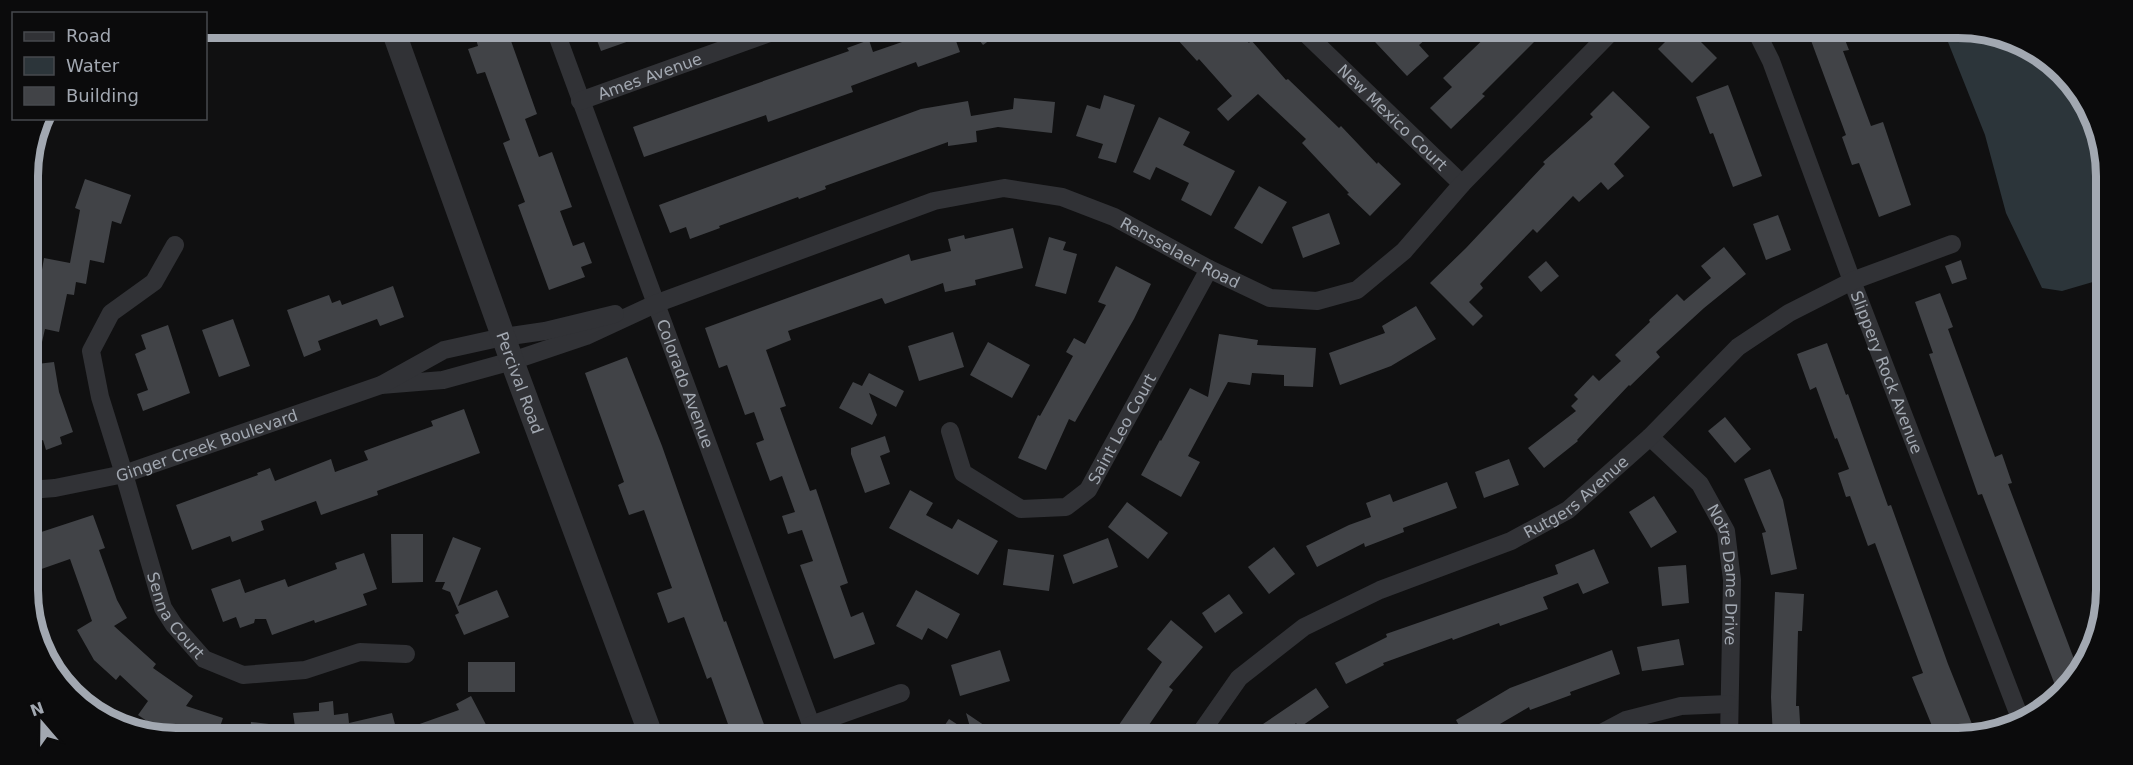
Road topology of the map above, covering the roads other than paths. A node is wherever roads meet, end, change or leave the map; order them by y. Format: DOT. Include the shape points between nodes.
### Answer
graph roads {
  1 [pos="397,38"];
  2 [pos="558,38"];
  3 [pos="756,38"];
  4 [pos="1310,38"];
  5 [pos="1605,38"];
  6 [pos="1760,38"];
  7 [pos="580,102"];
  8 [pos="1462,184"];
  9 [pos="1952,244"];
  10 [pos="175,245"];
  11 [pos="1209,269"];
  12 [pos="1852,281"];
  13 [pos="655,304"];
  14 [pos="503,337"];
  15 [pos="512,361"];
  16 [pos="381,386"];
  17 [pos="950,431"];
  18 [pos="1650,437"];
  19 [pos="124,474"];
  20 [pos="38,489"];
  21 [pos="406,654"];
  22 [pos="901,693"];
  23 [pos="1729,704"];
  24 [pos="2018,713"];
  25 [pos="1204,727"];
  26 [pos="1612,727"];
  27 [pos="1729,727"];
  28 [pos="648,728"];
  29 [pos="813,728"];
  30 [pos="822,728"];
  1 -- 14 [label="street, Percival Road"];
  2 -- 7 [label="street, Colorado Avenue"];
  3 -- 7 [label="street, Ames Avenue"];
  4 -- 8 [label="street, New Mexico Court"];
  5 -- 8 [label="street, Rensselaer Road"];
  6 -- 12 [label="street, Slippery Rock Avenue"];
  7 -- 13 [label="street, Colorado Avenue"];
  8 -- 11 [label="street, Rensselaer Road" via="1404,251 1356,290 1317,301 1270,298"];
  9 -- 12 [label="street, Rutgers Avenue"];
  10 -- 19 [label="street, Senna Court" via="154,282 111,313 91,351 100,397"];
  11 -- 13 [label="street, Rensselaer Road" via="1114,217 1062,197 1004,188 934,201"];
  11 -- 17 [label="street, Saint Leo Court" via="1088,490 1066,507 1021,509 963,473"];
  12 -- 18 [label="street, Rutgers Avenue" via="1789,314 1738,347"];
  12 -- 24 [label="street, Slippery Rock Avenue"];
  13 -- 14 [label="street, Rensselaer Road" via="545,331"];
  13 -- 15 [label="street, Rensselaer Road" via="586,336"];
  13 -- 29 [label="street, Colorado Avenue"];
  14 -- 15 [label="street, Percival Road"];
  14 -- 16 [label="street, Ginger Creek Boulevard" via="444,350"];
  15 -- 16 [label="street, Ginger Creek Boulevard" via="443,380"];
  15 -- 28 [label="street, Percival Road"];
  16 -- 19 [label="street, Ginger Creek Boulevard"];
  18 -- 23 [label="street, Notre Dame Drive" via="1700,484 1726,531 1732,580"];
  18 -- 25 [label="street, Rutgers Avenue" via="1569,510 1511,541 1380,590 1304,627 1239,678"];
  19 -- 20 [label="street, Ginger Creek Boulevard"];
  19 -- 21 [label="street, Senna Court" via="163,608 204,659 243,675 305,670 360,652"];
  22 -- 30 [label="street"];
  23 -- 26 [label="street" via="1681,706"];
  23 -- 27 [label="street, Notre Dame Drive"];
}
